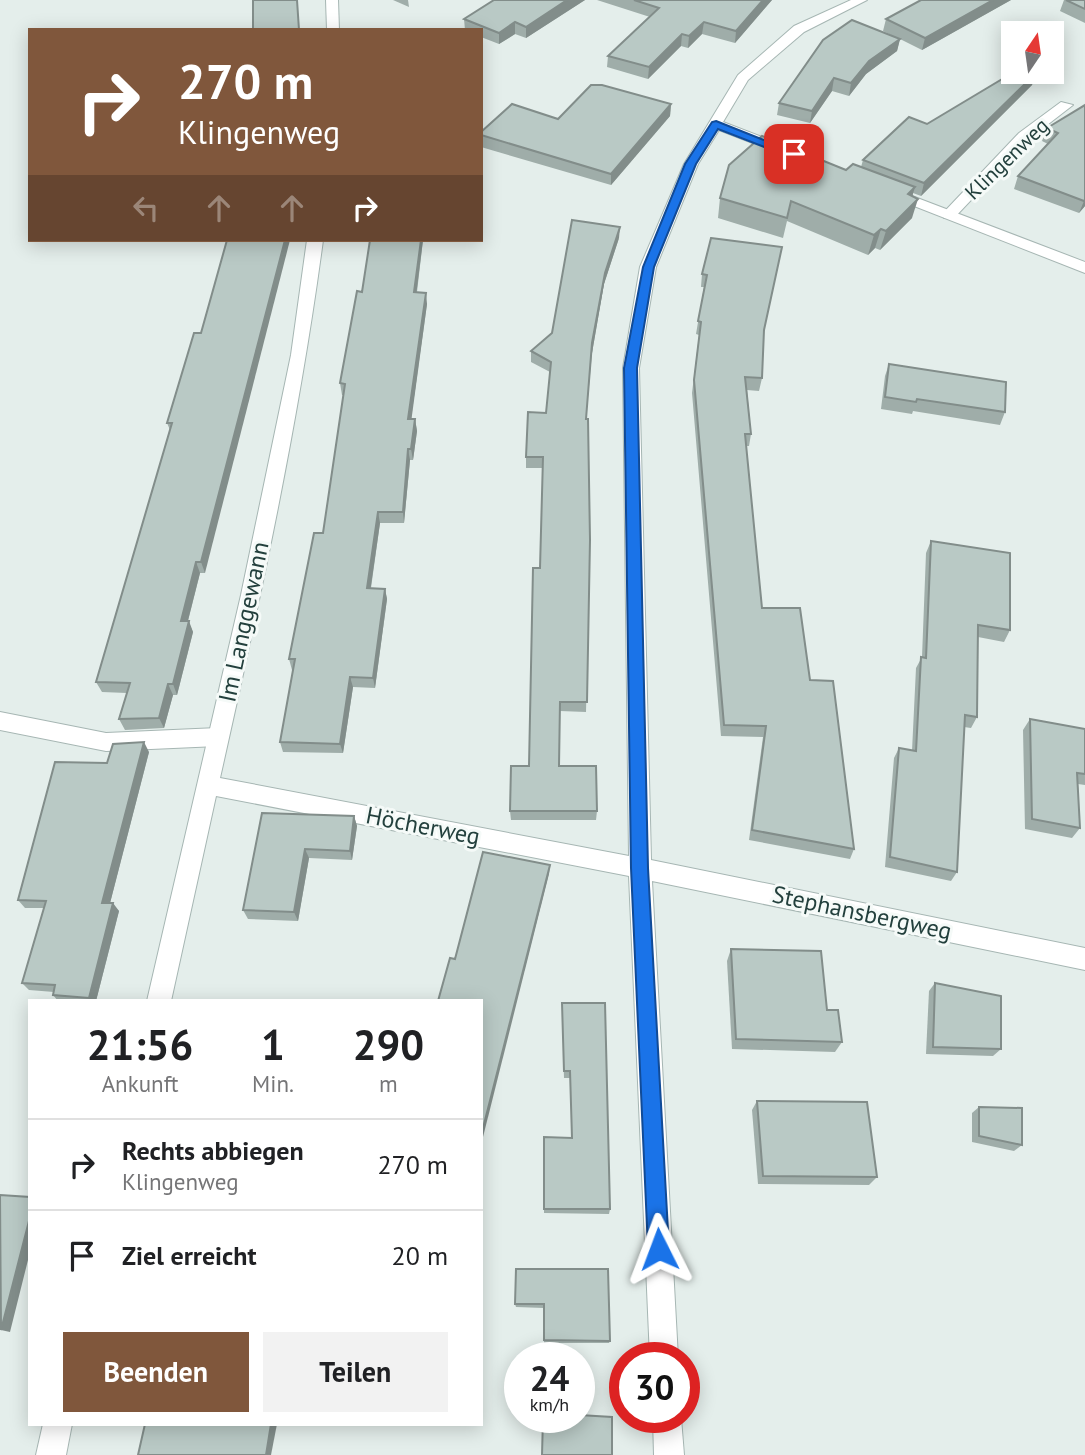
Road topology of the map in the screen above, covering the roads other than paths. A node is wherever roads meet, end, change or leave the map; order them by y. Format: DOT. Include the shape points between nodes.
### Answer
graph roads {
  1 [pos="332,0"];
  2 [pos="860,0"];
  3 [pos="333,28"];
  4 [pos="1066,105"];
  5 [pos="716,124"];
  6 [pos="794,154"];
  7 [pos="872,184"];
  8 [pos="949,215"];
  9 [pos="315,242"];
  10 [pos="1085,268"];
  11 [pos="0,720"];
  12 [pos="218,737"];
  13 [pos="207,785"];
  14 [pos="640,868"];
  15 [pos="1085,958"];
  16 [pos="159,999"];
  17 [pos="663,1342"];
  18 [pos="58,1426"];
  19 [pos="668,1433"];
  20 [pos="51,1455"];
  21 [pos="669,1455"];
  1 -- 3 [label="street"];
  2 -- 5 [label="street" via="799,29 743,78"];
  4 -- 8 [label="street, Klingenweg" via="1024,136"];
  5 -- 6 [label="street"];
  5 -- 14 [label="street" via="691,164 649,267 631,368"];
  7 -- 8 [label="street, Klingenweg"];
  8 -- 10 [label="street, Klingenweg"];
  9 -- 12 [label="street, Im Langgewann" via="299,355"];
  11 -- 12 [label="street" via="106,742"];
  12 -- 13 [label="street, Im Langgewann"];
  13 -- 14 [label="street, Höcherweg"];
  13 -- 16 [label="street, Im Langgewann"];
  14 -- 15 [label="street, Stephansbergweg"];
  14 -- 17 [label="street"];
  18 -- 20 [label="street"];
  19 -- 21 [label="street"];
}
